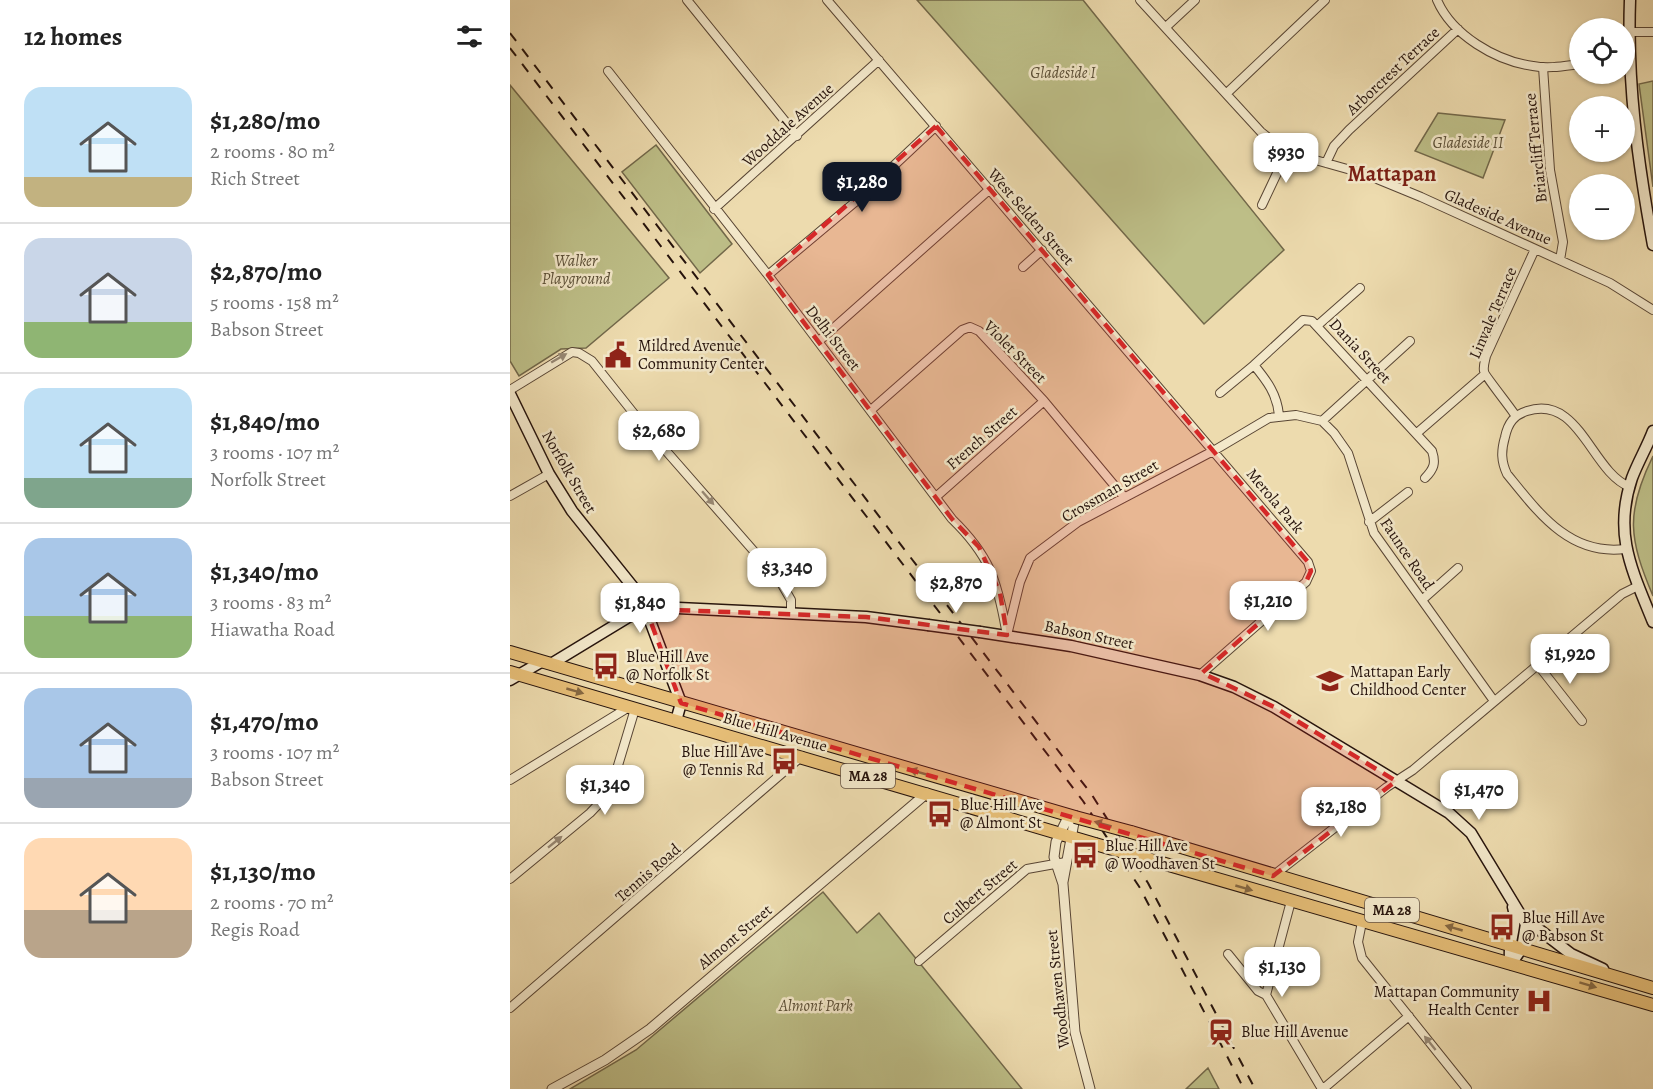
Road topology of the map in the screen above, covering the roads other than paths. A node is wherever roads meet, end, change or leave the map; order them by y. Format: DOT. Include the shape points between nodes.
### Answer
graph roads {
  1 [pos="687,0"];
  2 [pos="827,0"];
  3 [pos="1140,0"];
  4 [pos="1195,0"];
  5 [pos="1325,0"];
  6 [pos="1437,0"];
  7 [pos="1630,0"];
  8 [pos="1629,18"];
  9 [pos="1166,27"];
  10 [pos="1458,29"];
  11 [pos="1635,32"];
  12 [pos="1653,32"];
  13 [pos="879,60"];
  14 [pos="1569,65"];
  15 [pos="1542,67"];
  16 [pos="608,71"];
  17 [pos="1629,84"];
  18 [pos="1227,93"];
  19 [pos="936,126"];
  20 [pos="797,136"];
  21 [pos="1287,152"];
  22 [pos="1326,163"];
  23 [pos="990,189"];
  24 [pos="1262,205"];
  25 [pos="714,209"];
  26 [pos="1653,245"];
  27 [pos="1535,249"];
  28 [pos="1042,250"];
  29 [pos="1560,260"];
  30 [pos="1023,267"];
  31 [pos="768,275"];
  32 [pos="1360,288"];
  33 [pos="1653,310"];
  34 [pos="1318,325"];
  35 [pos="819,341"];
  36 [pos="1410,341"];
  37 [pos="1254,365"];
  38 [pos="1484,375"];
  39 [pos="1367,379"];
  40 [pos="510,390"];
  41 [pos="1220,393"];
  42 [pos="510,394"];
  43 [pos="1044,401"];
  44 [pos="871,410"];
  45 [pos="1515,415"];
  46 [pos="1279,416"];
  47 [pos="1322,421"];
  48 [pos="1653,431"];
  49 [pos="1417,433"];
  50 [pos="1215,450"];
  51 [pos="549,474"];
  52 [pos="1425,478"];
  53 [pos="1630,487"];
  54 [pos="1408,492"];
  55 [pos="510,496"];
  56 [pos="937,496"];
  57 [pos="1124,497"];
  58 [pos="1369,522"];
  59 [pos="1625,549"];
  60 [pos="1458,568"];
  61 [pos="1638,586"];
  62 [pos="1422,600"];
  63 [pos="646,609"];
  64 [pos="791,614"];
  65 [pos="1653,621"];
  66 [pos="1007,635"];
  67 [pos="510,652"];
  68 [pos="546,663"];
  69 [pos="1538,665"];
  70 [pos="1200,675"];
  71 [pos="513,676"];
  72 [pos="1494,701"];
  73 [pos="681,703"];
  74 [pos="632,708"];
  75 [pos="676,721"];
  76 [pos="1582,721"];
  77 [pos="802,756"];
  78 [pos="510,780"];
  79 [pos="1396,781"];
  80 [pos="927,793"];
  81 [pos="1072,816"];
  82 [pos="1065,835"];
  83 [pos="1066,862"];
  84 [pos="1056,863"];
  85 [pos="1273,876"];
  86 [pos="510,879"];
  87 [pos="1063,885"];
  88 [pos="1291,901"];
  89 [pos="1513,907"];
  90 [pos="1524,918"];
  91 [pos="1362,922"];
  92 [pos="1516,946"];
  93 [pos="1228,954"];
  94 [pos="919,960"];
  95 [pos="1568,962"];
  96 [pos="1511,964"];
  97 [pos="1563,978"];
  98 [pos="1625,980"];
  99 [pos="1653,988"];
  100 [pos="1266,995"];
  101 [pos="1653,1005"];
  102 [pos="510,1008"];
  103 [pos="1409,1016"];
  104 [pos="552,1089"];
  105 [pos="1090,1089"];
  106 [pos="1322,1089"];
  107 [pos="1467,1089"];
  1 -- 20 [label="street"];
  2 -- 13 [label="street, West Selden Street"];
  3 -- 9 [label="street, Gladeside Avenue"];
  4 -- 9 [label="street"];
  5 -- 18 [label="street"];
  6 -- 10 [label="street"];
  7 -- 8 [label="main road"];
  9 -- 18 [label="street, Gladeside Avenue"];
  10 -- 15 [label="street" via="1486,50"];
  10 -- 22 [label="street, Arborcrest Terrace" via="1349,130 1334,146"];
  11 -- 12 [label="street"];
  13 -- 19 [label="street, West Selden Street"];
  13 -- 20 [label="street, Wooddale Avenue"];
  14 -- 15 [label="street"];
  15 -- 29 [label="street, Briarcliff Terrace" via="1550,170 1563,242"];
  16 -- 25 [label="street, Delhi Street"];
  17 -- 26 [label="main road" via="1634,138"];
  18 -- 21 [label="street, Gladeside Avenue" via="1261,132"];
  19 -- 23 [label="street, West Selden Street"];
  19 -- 31 [label="street" via="854,203"];
  20 -- 25 [label="street, Wooddale Avenue"];
  21 -- 22 [label="street, Gladeside Avenue"];
  21 -- 24 [label="street"];
  22 -- 27 [label="street, Gladeside Avenue" via="1365,174"];
  23 -- 28 [label="street, West Selden Street"];
  23 -- 35 [label="street"];
  25 -- 31 [label="street, Delhi Street"];
  27 -- 29 [label="street, Gladeside Avenue"];
  27 -- 38 [label="street, Linvale Terrace" via="1486,356"];
  28 -- 30 [label="street"];
  28 -- 50 [label="street, West Selden Street"];
  29 -- 33 [label="street, Gladeside Avenue" via="1617,286"];
  31 -- 35 [label="street, Delhi Street"];
  32 -- 34 [label="street"];
  34 -- 37 [label="street, Dania Street" via="1303,320"];
  34 -- 39 [label="street, Dania Street"];
  35 -- 44 [label="street, Delhi Street"];
  36 -- 39 [label="street"];
  37 -- 41 [label="street"];
  37 -- 46 [label="street" via="1271,388"];
  38 -- 45 [label="street, Linvale Terrace" via="1501,392"];
  38 -- 49 [label="street"];
  39 -- 47 [label="street"];
  39 -- 49 [label="street, Dania Street"];
  40 -- 64 [label="street, one-way" via="572,352 592,361 780,581 790,600"];
  42 -- 51 [label="main road, Norfolk Street"];
  43 -- 44 [label="street, Violet Street" via="979,330 970,327"];
  43 -- 56 [label="street, French Street"];
  43 -- 57 [label="street, Violet Street"];
  44 -- 56 [label="street, Delhi Street"];
  45 -- 53 [label="street" via="1541,408 1562,415 1577,428 1613,476"];
  45 -- 59 [label="street" via="1502,450 1507,474 1563,536 1602,549"];
  46 -- 47 [label="street"];
  46 -- 50 [label="street"];
  47 -- 58 [label="street, Faunce Road" via="1348,453"];
  48 -- 53 [label="main road"];
  49 -- 52 [label="street, Dania Street" via="1435,459"];
  50 -- 57 [label="street, Crossman Street"];
  50 -- 70 [label="street, Merola Park" via="1308,562 1311,571 1306,582"];
  51 -- 55 [label="street"];
  51 -- 63 [label="main road, Norfolk Street" via="581,525 633,585"];
  53 -- 59 [label="main road" via="1623,523"];
  54 -- 58 [label="street"];
  56 -- 66 [label="street, Delhi Street" via="988,564 1000,593"];
  57 -- 66 [label="street, Crossman Street" via="1078,522 1030,558"];
  58 -- 62 [label="street, Faunce Road"];
  59 -- 61 [label="main road"];
  60 -- 62 [label="street"];
  61 -- 65 [label="main road"];
  61 -- 69 [label="street" via="1622,594"];
  62 -- 72 [label="street, Faunce Road"];
  63 -- 64 [label="main road, Babson Street"];
  63 -- 68 [label="main road, Babson Street"];
  63 -- 73 [label="main road, Norfolk Street"];
  64 -- 66 [label="main road, Babson Street, bridge" via="866,617"];
  66 -- 70 [label="main road, Babson Street"];
  67 -- 68 [label="highway, Blue Hill Avenue / MA 28"];
  68 -- 71 [label="main road, Babson Street"];
  68 -- 73 [label="highway, Blue Hill Avenue / MA 28"];
  69 -- 72 [label="street"];
  69 -- 76 [label="street"];
  70 -- 79 [label="main road, Babson Street" via="1274,707"];
  71 -- 74 [label="highway, Blue Hill Avenue / MA 28, one-way"];
  72 -- 79 [label="street"];
  73 -- 75 [label="main road"];
  81 -- 73 [label="highway, Blue Hill Avenue / MA 28, one-way"];
  74 -- 75 [label="highway, Blue Hill Avenue / MA 28"];
  74 -- 78 [label="street"];
  86 -- 74 [label="street, one-way" via="610,792"];
  75 -- 77 [label="highway, Blue Hill Avenue / MA 28"];
  77 -- 80 [label="highway, Blue Hill Avenue / MA 28"];
  77 -- 102 [label="street, Tennis Road"];
  79 -- 85 [label="street"];
  79 -- 89 [label="main road, Babson Street" via="1449,813 1471,833"];
  80 -- 82 [label="highway, Blue Hill Avenue / MA 28"];
  80 -- 104 [label="street, Almont Street" via="650,1029 606,1060"];
  81 -- 82 [label="street, Woodhaven Street"];
  85 -- 81 [label="highway, Blue Hill Avenue / MA 28, one-way, bridge"];
  82 -- 83 [label="street, Woodhaven Street"];
  82 -- 84 [label="street, Woodhaven Street" via="1054,847"];
  82 -- 88 [label="highway, Blue Hill Avenue / MA 28, one-way, bridge"];
  83 -- 84 [label="street, Culbert Street"];
  83 -- 87 [label="street, Woodhaven Street"];
  84 -- 87 [label="street, Woodhaven Street"];
  84 -- 94 [label="street, Culbert Street" via="1027,868"];
  92 -- 85 [label="highway, Blue Hill Avenue / MA 28, one-way"];
  87 -- 105 [label="street, Woodhaven Street" via="1075,1032"];
  88 -- 91 [label="highway, Blue Hill Avenue / MA 28"];
  88 -- 100 [label="street"];
  89 -- 90 [label="main road, Babson Street"];
  89 -- 92 [label="main road"];
  90 -- 92 [label="main road" via="1527,928"];
  90 -- 98 [label="main road, Blue Hill Avenue" via="1571,954"];
  91 -- 96 [label="highway, Blue Hill Avenue / MA 28"];
  91 -- 103 [label="street" via="1359,953"];
  92 -- 95 [label="highway, Blue Hill Avenue / MA 28"];
  92 -- 96 [label="main road"];
  93 -- 100 [label="street" via="1258,991"];
  95 -- 97 [label="highway"];
  95 -- 98 [label="highway, Blue Hill Avenue / MA 28"];
  96 -- 97 [label="highway, Blue Hill Avenue / MA 28"];
  97 -- 101 [label="highway, Blue Hill Avenue / MA 28, one-way"];
  98 -- 99 [label="highway, Blue Hill Avenue / MA 28"];
  100 -- 106 [label="street"];
  103 -- 106 [label="street"];
  107 -- 103 [label="street, one-way"];
}
